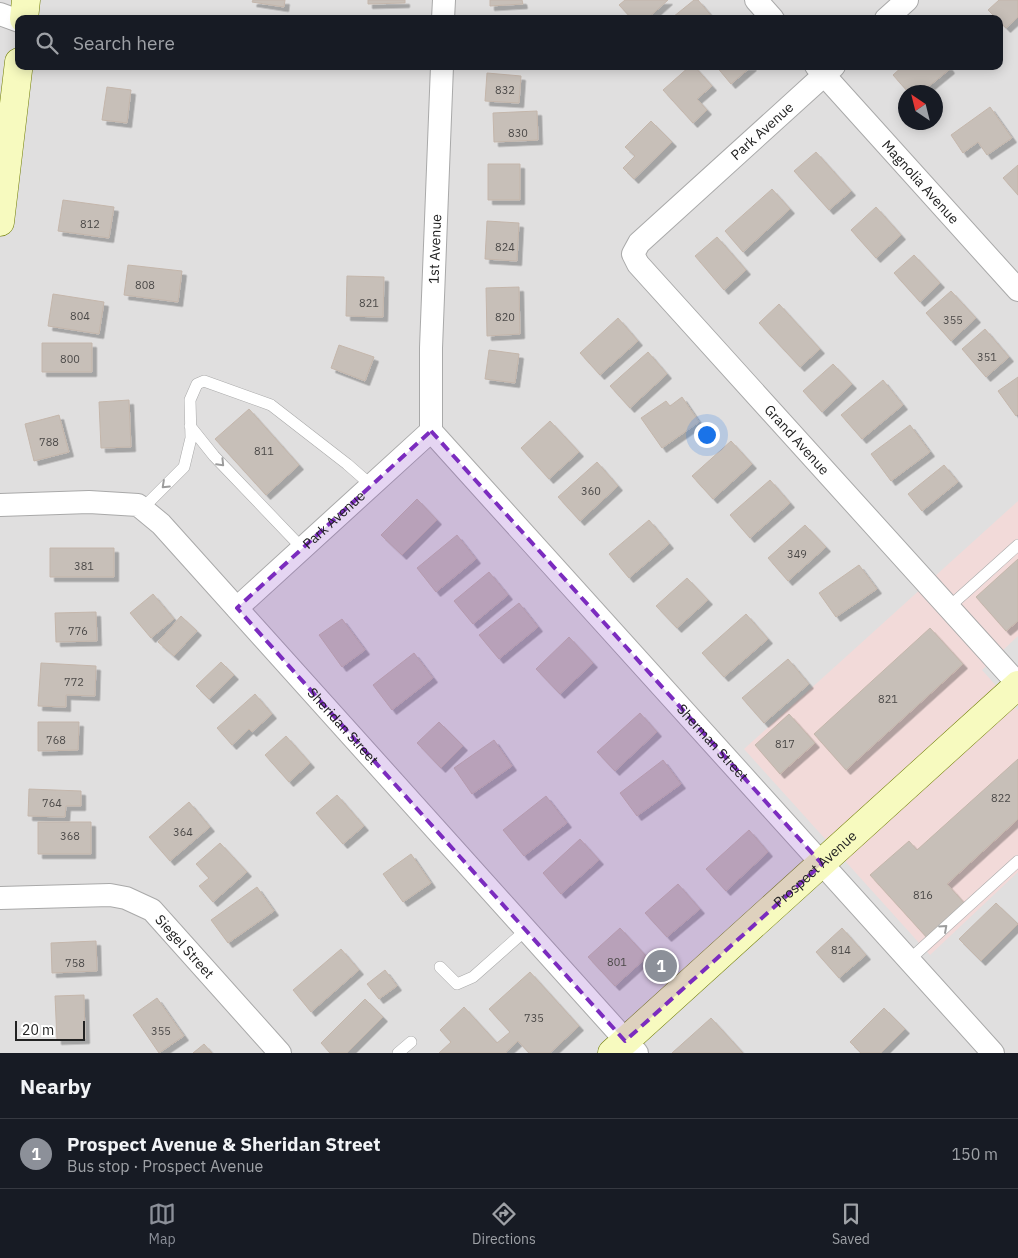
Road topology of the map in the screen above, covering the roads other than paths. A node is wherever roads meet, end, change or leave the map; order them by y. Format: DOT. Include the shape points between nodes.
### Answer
graph roads {
  1 [pos="26,0"];
  2 [pos="444,0"];
  3 [pos="756,0"];
  4 [pos="907,0"];
  5 [pos="0,14"];
  6 [pos="24,15"];
  7 [pos="443,15"];
  8 [pos="769,15"];
  9 [pos="890,15"];
  10 [pos="15,20"];
  11 [pos="18,70"];
  12 [pos="442,70"];
  13 [pos="824,70"];
  14 [pos="826,70"];
  15 [pos="691,196"];
  16 [pos="0,222"];
  17 [pos="1018,290"];
  18 [pos="190,426"];
  19 [pos="432,431"];
  20 [pos="371,486"];
  21 [pos="0,505"];
  22 [pos="143,508"];
  23 [pos="1018,545"];
  24 [pos="302,548"];
  25 [pos="948,607"];
  26 [pos="237,608"];
  27 [pos="1018,684"];
  28 [pos="1018,861"];
  29 [pos="822,864"];
  30 [pos="0,898"];
  31 [pos="526,930"];
  32 [pos="909,960"];
  33 [pos="440,967"];
  34 [pos="411,1042"];
  35 [pos="625,1049"];
  36 [pos="280,1053"];
  37 [pos="398,1053"];
  38 [pos="994,1053"];
  1 -- 6 [label="main road"];
  2 -- 7 [label="street"];
  3 -- 8 [label="street"];
  4 -- 9 [label="street"];
  5 -- 10 [label="street"];
  11 -- 16 [label="main road"];
  12 -- 19 [label="street, 1st Avenue" via="431,348"];
  13 -- 15 [label="street, Park Avenue"];
  14 -- 17 [label="street, Magnolia Avenue"];
  15 -- 25 [label="street, Grand Avenue" via="639,243 633,254 638,264"];
  18 -- 20 [label="lane" via="190,400 197,384 204,381 271,405"];
  18 -- 22 [label="lane, one-way" via="184,467"];
  18 -- 24 [label="lane, one-way" via="214,456"];
  19 -- 20 [label="street, Park Avenue"];
  19 -- 29 [label="street, Sherman Street"];
  20 -- 24 [label="street, Park Avenue"];
  21 -- 22 [label="street" via="89,502"];
  22 -- 26 [label="street, Sheridan Street"];
  23 -- 25 [label="lane"];
  24 -- 26 [label="street, Park Avenue"];
  25 -- 27 [label="street, Grand Avenue"];
  26 -- 31 [label="street, Sheridan Street"];
  27 -- 29 [label="main road, Prospect Avenue"];
  32 -- 28 [label="lane, one-way"];
  29 -- 32 [label="street, Sherman Street"];
  29 -- 35 [label="main road, Prospect Avenue"];
  30 -- 36 [label="street, Siegel Street" via="110,895 126,898 152,910"];
  31 -- 33 [label="lane" via="473,977 457,984"];
  31 -- 35 [label="street, Sheridan Street"];
  32 -- 38 [label="street, Sherman Street"];
  34 -- 37 [label="lane"];
}
